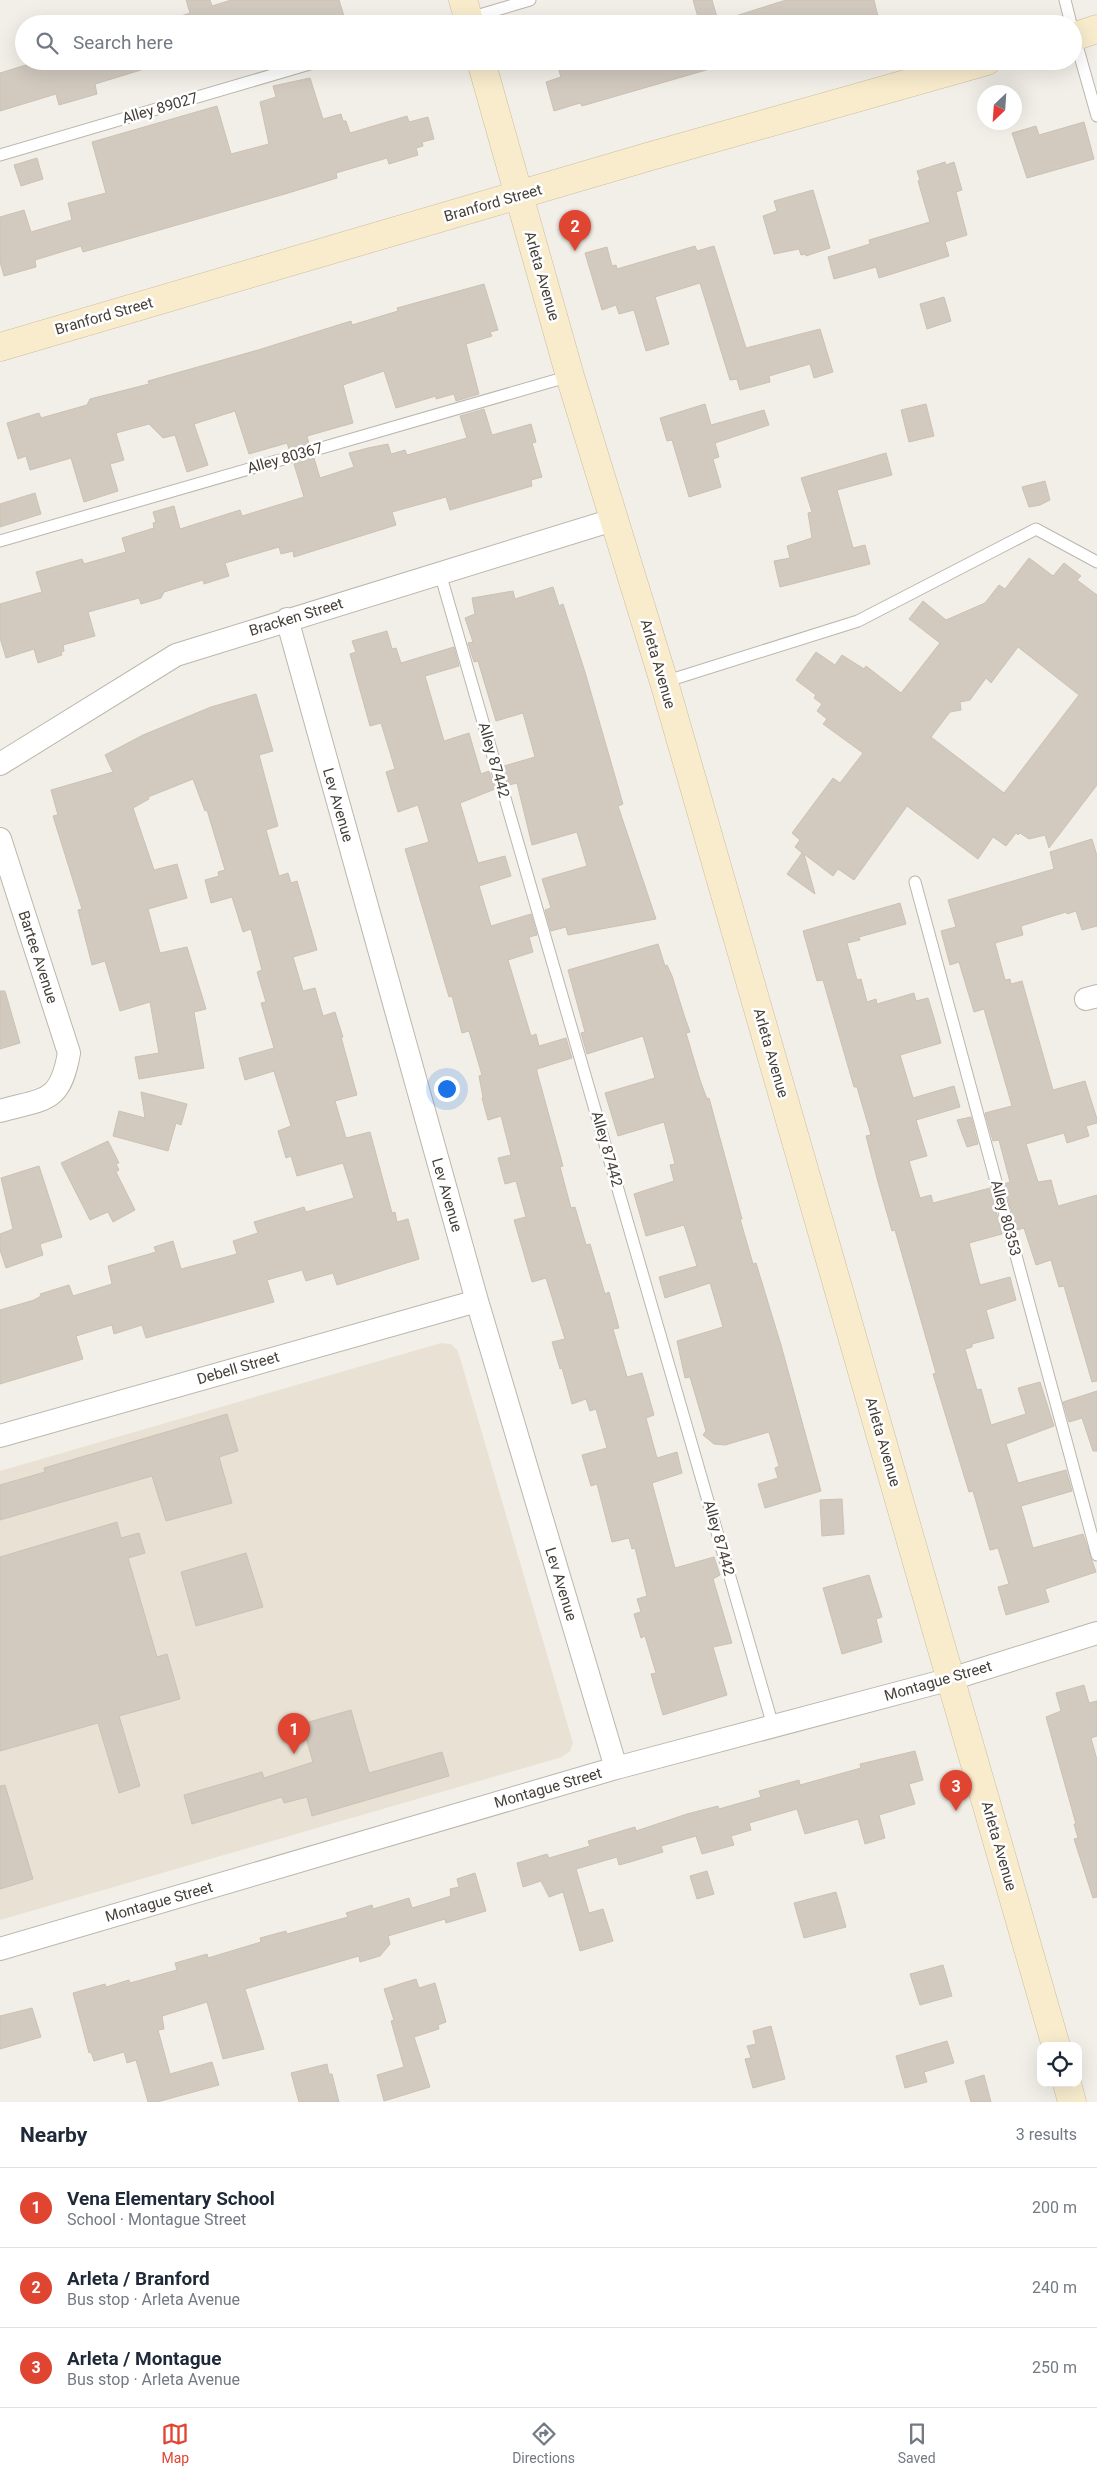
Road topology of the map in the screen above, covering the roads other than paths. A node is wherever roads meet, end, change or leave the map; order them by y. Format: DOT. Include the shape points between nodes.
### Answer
graph roads {
  1 [pos="530,0"];
  2 [pos="1065,0"];
  3 [pos="467,15"];
  4 [pos="1072,15"];
  5 [pos="1082,41"];
  6 [pos="289,70"];
  7 [pos="484,70"];
  8 [pos="956,70"];
  9 [pos="1097,116"];
  10 [pos="0,154"];
  11 [pos="519,196"];
  12 [pos="0,346"];
  13 [pos="570,376"];
  14 [pos="616,519"];
  15 [pos="0,541"];
  16 [pos="1097,562"];
  17 [pos="440,572"];
  18 [pos="286,619"];
  19 [pos="664,682"];
  20 [pos="0,764"];
  21 [pos="0,839"];
  22 [pos="915,882"];
  23 [pos="0,1111"];
  24 [pos="477,1301"];
  25 [pos="0,1436"];
  26 [pos="1097,1555"];
  27 [pos="1097,1633"];
  28 [pos="952,1679"];
  29 [pos="773,1726"];
  30 [pos="616,1768"];
  31 [pos="0,1949"];
  32 [pos="1055,2042"];
  33 [pos="1068,2087"];
  34 [pos="1072,2102"];
  1 -- 3 [label="lane"];
  2 -- 4 [label="lane"];
  5 -- 9 [label="lane"];
  6 -- 10 [label="lane, Alley 89027"];
  7 -- 11 [label="main road, Arleta Avenue"];
  8 -- 11 [label="main road, Branford Street"];
  11 -- 12 [label="main road, Branford Street"];
  11 -- 13 [label="main road, Arleta Avenue"];
  13 -- 14 [label="main road, Arleta Avenue"];
  13 -- 15 [label="lane, Alley 80367"];
  14 -- 17 [label="street, Bracken Street"];
  14 -- 19 [label="main road, Arleta Avenue"];
  16 -- 19 [label="lane" via="1036,529 858,621"];
  17 -- 18 [label="street, Bracken Street"];
  17 -- 29 [label="lane, Alley 87442"];
  18 -- 20 [label="street, Bracken Street" via="176,655"];
  18 -- 24 [label="street, Lev Avenue"];
  19 -- 28 [label="main road, Arleta Avenue"];
  21 -- 23 [label="street, Bartee Avenue" via="69,1053 65,1077 52,1096"];
  22 -- 26 [label="lane, Alley 80353"];
  24 -- 25 [label="street, Debell Street"];
  24 -- 30 [label="street, Lev Avenue"];
  27 -- 28 [label="street, Montague Street"];
  28 -- 29 [label="street, Montague Street"];
  28 -- 32 [label="main road, Arleta Avenue"];
  29 -- 30 [label="street, Montague Street"];
  30 -- 31 [label="street, Montague Street"];
  33 -- 34 [label="main road"];
}
